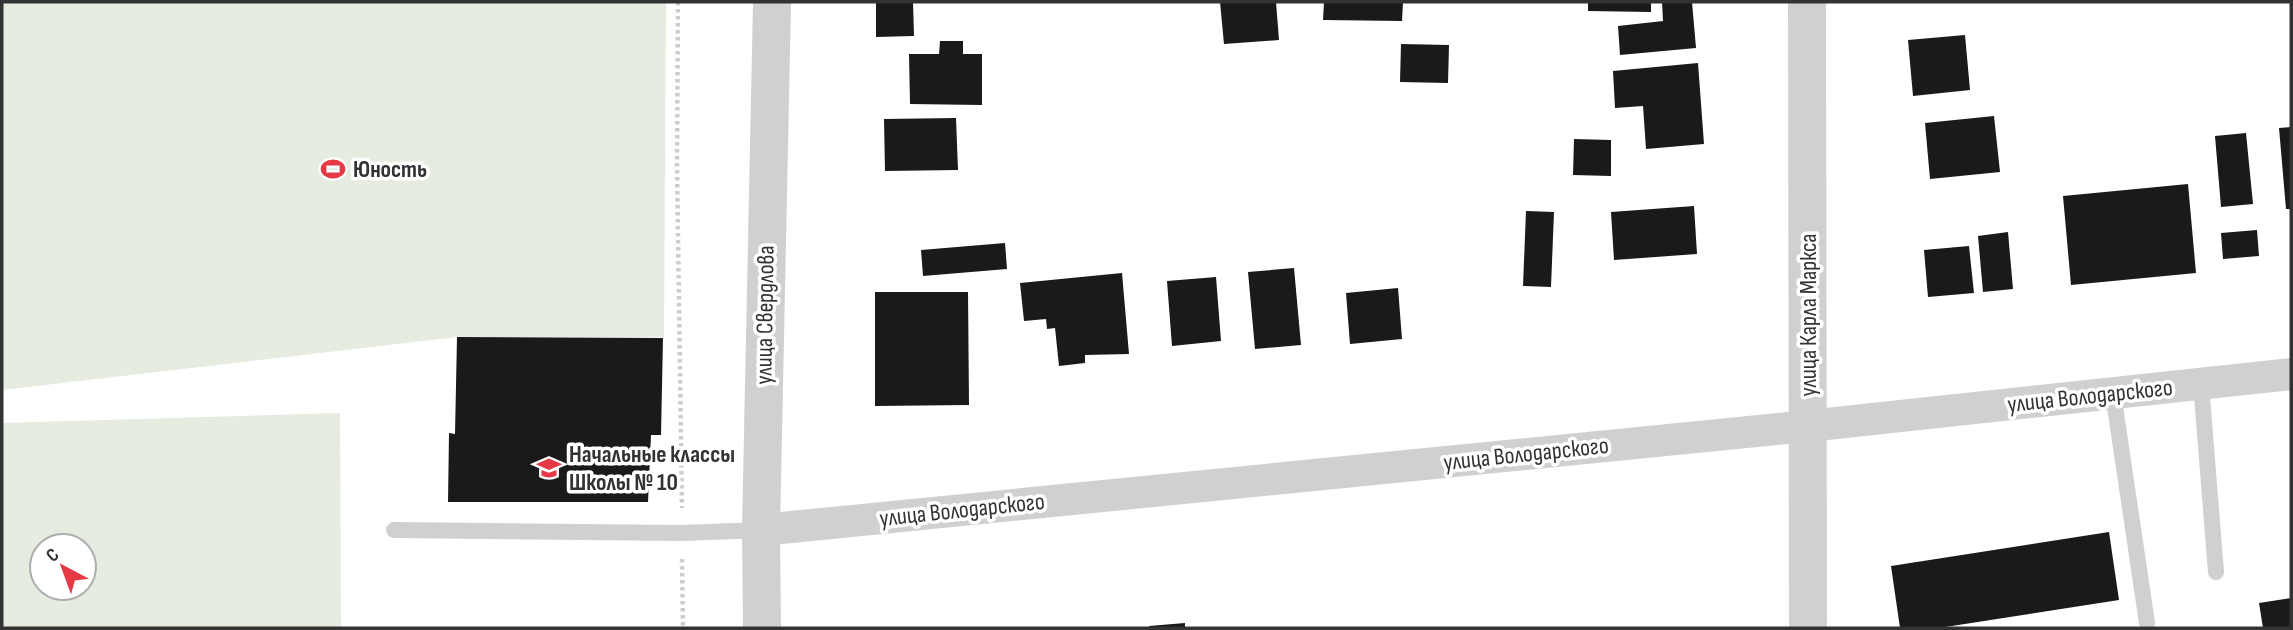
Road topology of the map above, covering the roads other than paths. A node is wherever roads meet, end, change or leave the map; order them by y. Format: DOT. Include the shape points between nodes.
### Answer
graph roads {
  1 [pos="772,2"];
  2 [pos="1807,2"];
  3 [pos="2291,374"];
  4 [pos="2201,384"];
  5 [pos="2113,393"];
  6 [pos="1808,426"];
  7 [pos="394,530"];
  8 [pos="761,530"];
  9 [pos="2216,572"];
  10 [pos="2147,623"];
  11 [pos="762,628"];
  12 [pos="1808,628"];
  1 -- 8 [label="street, улица Свердлова"];
  2 -- 6 [label="street, улица Карла Маркса"];
  3 -- 4 [label="street, улица Володарского"];
  4 -- 5 [label="street, улица Володарского"];
  4 -- 9 [label="lane"];
  5 -- 6 [label="street, улица Володарского"];
  5 -- 10 [label="lane"];
  6 -- 8 [label="street, улица Володарского"];
  6 -- 12 [label="street, улица Карла Маркса"];
  7 -- 8 [label="lane"];
  8 -- 11 [label="street, улица Свердлова"];
}
